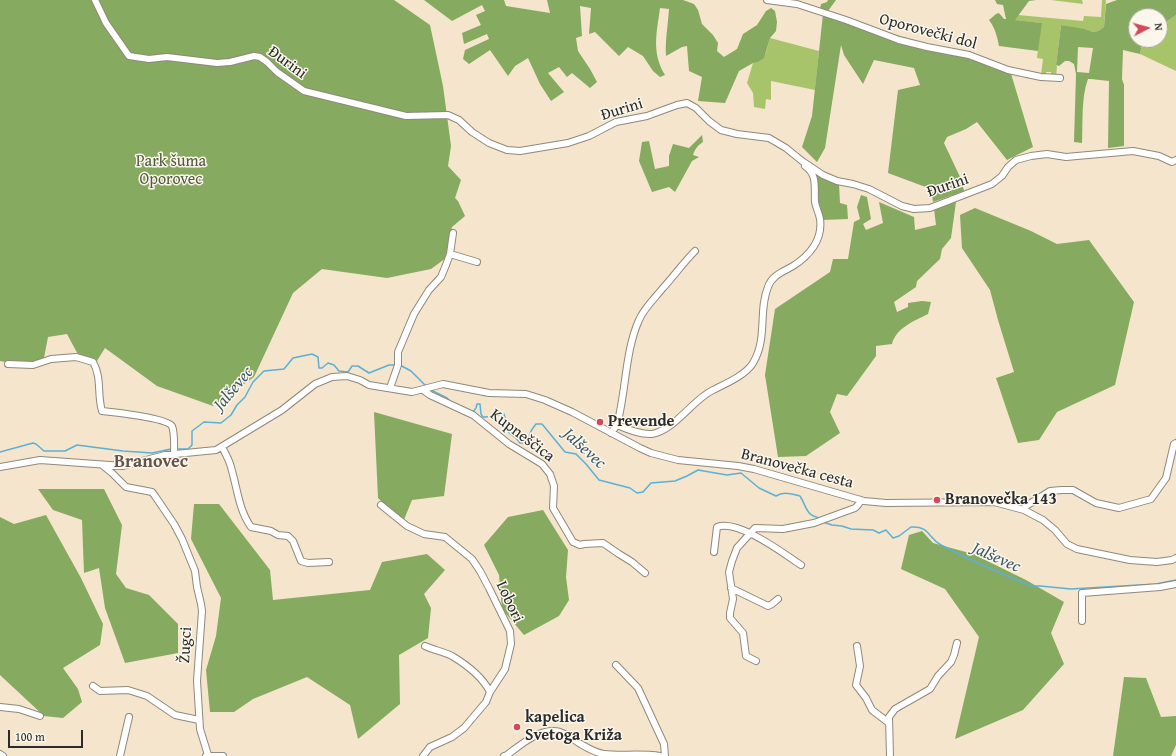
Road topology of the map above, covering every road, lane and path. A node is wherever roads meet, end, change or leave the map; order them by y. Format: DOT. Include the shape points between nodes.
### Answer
graph roads {
  1 [pos="95,0"];
  2 [pos="767,0"];
  3 [pos="1060,78"];
  4 [pos="784,146"];
  5 [pos="1174,161"];
  6 [pos="453,233"];
  7 [pos="695,251"];
  8 [pos="450,254"];
  9 [pos="477,262"];
  10 [pos="8,364"];
  11 [pos="390,388"];
  12 [pos="426,389"];
  13 [pos="617,424"];
  14 [pos="611,433"];
  15 [pos="1176,443"];
  16 [pos="222,447"];
  17 [pos="174,454"];
  18 [pos="101,464"];
  19 [pos="0,467"];
  20 [pos="861,500"];
  21 [pos="381,505"];
  22 [pos="1024,510"];
  23 [pos="750,533"];
  24 [pos="714,552"];
  25 [pos="1176,558"];
  26 [pos="329,562"];
  27 [pos="801,565"];
  28 [pos="645,573"];
  29 [pos="1176,584"];
  30 [pos="731,588"];
  31 [pos="778,599"];
  32 [pos="1082,621"];
  33 [pos="957,644"];
  34 [pos="425,646"];
  35 [pos="857,646"];
  36 [pos="756,661"];
  37 [pos="616,665"];
  38 [pos="93,686"];
  39 [pos="490,692"];
  40 [pos="0,707"];
  41 [pos="40,716"];
  42 [pos="128,717"];
  43 [pos="199,720"];
  44 [pos="889,723"];
  45 [pos="0,754"];
  46 [pos="3,756"];
  47 [pos="120,756"];
  48 [pos="207,756"];
  49 [pos="222,756"];
  50 [pos="423,756"];
  51 [pos="504,756"];
  52 [pos="660,756"];
  53 [pos="665,756"];
  54 [pos="890,756"];
  1 -- 4 [label="street, Đurini" via="106,23 129,56 149,59 168,57 216,63 260,57 304,91 406,116 448,115 459,120 489,143 507,150 520,152 568,143 589,136 616,122 647,116 677,104 687,103 721,130 768,138"];
  2 -- 3 [label="street, Oporovečki dol" via="797,4 899,40 969,56 1008,70"];
  4 -- 5 [label="street, Đurini" via="823,175 869,189 902,206 914,209 930,208 992,184 1016,160 1031,156 1133,151"];
  4 -- 13 [label="street" via="794,159 807,167 814,176 815,204 820,219 819,234 809,254 774,276 768,286 764,301 762,336 752,365 741,375 712,390 663,430 651,434 642,433"];
  6 -- 8 [label="street"];
  7 -- 13 [label="street" via="683,262 639,319 627,366"];
  8 -- 9 [label="street"];
  8 -- 11 [label="street" via="441,277 429,290 414,314 398,352 398,365"];
  10 -- 17 [label="street" via="33,365 51,359 76,357 93,362 98,374 102,411 169,423 174,438"];
  11 -- 12 [label="street, Branovečka cesta" via="412,392"];
  11 -- 16 [label="street, Branovečka cesta" via="369,385 347,376 332,378 315,384 282,410"];
  12 -- 14 [label="street, Branovečka cesta" via="443,384 489,393 526,394 572,412"];
  12 -- 28 [label="street, Kupneščica" via="430,395 473,415 509,444 542,464 550,474 554,486 553,508 573,542 580,546 603,543"];
  13 -- 14 [label="street"];
  14 -- 20 [label="street, Branovečka cesta" via="640,448 678,460 754,469"];
  15 -- 22 [label="street" via="1166,478 1151,499 1119,508 1096,503 1073,490 1050,491 1026,506"];
  16 -- 17 [label="street, Branovečka cesta" via="209,452"];
  16 -- 26 [label="street" via="230,463 236,491 251,527 288,536 293,541 301,561"];
  17 -- 18 [label="street, Branovečka cesta" via="123,466"];
  18 -- 19 [label="street, Branovečka cesta" via="40,460"];
  18 -- 43 [label="street, Žugci" via="126,487 152,492 174,524 195,571 202,611 197,681"];
  20 -- 22 [label="street, Branovečka cesta" via="886,503 994,502"];
  20 -- 23 [label="street" via="855,508 814,523 783,528 755,528"];
  21 -- 39 [label="street, Lobori" via="407,526 424,534 445,537 472,559 480,571 510,632 505,669"];
  22 -- 25 [label="street, Branovečka cesta" via="1043,520 1067,544 1077,549 1130,560 1157,562"];
  23 -- 24 [label="street" via="730,526 717,527"];
  23 -- 27 [label="street"];
  23 -- 30 [label="street" via="738,548 732,562 729,572"];
  29 -- 32 [label="street" via="1082,593"];
  30 -- 31 [label="street" via="768,606"];
  30 -- 36 [label="street" via="733,599 730,618 743,633 746,656"];
  33 -- 44 [label="street" via="951,662 930,689 895,709"];
  34 -- 39 [label="street" via="451,656 473,671"];
  35 -- 44 [label="street" via="860,666 857,688 872,710"];
  37 -- 53 [label="street" via="638,688 664,744"];
  38 -- 43 [label="street" via="100,691 128,690 147,696 175,714"];
  39 -- 50 [label="street, Lobori" via="486,702 464,728 452,737 430,747"];
  40 -- 41 [label="street" via="19,709"];
  42 -- 47 [label="street"];
  43 -- 48 [label="street, Žugci"];
  44 -- 54 [label="street"];
  45 -- 46 [label="street"];
  48 -- 49 [label="street"];
  51 -- 52 [label="street" via="529,739 553,731 563,733 591,750 603,754"];
}
